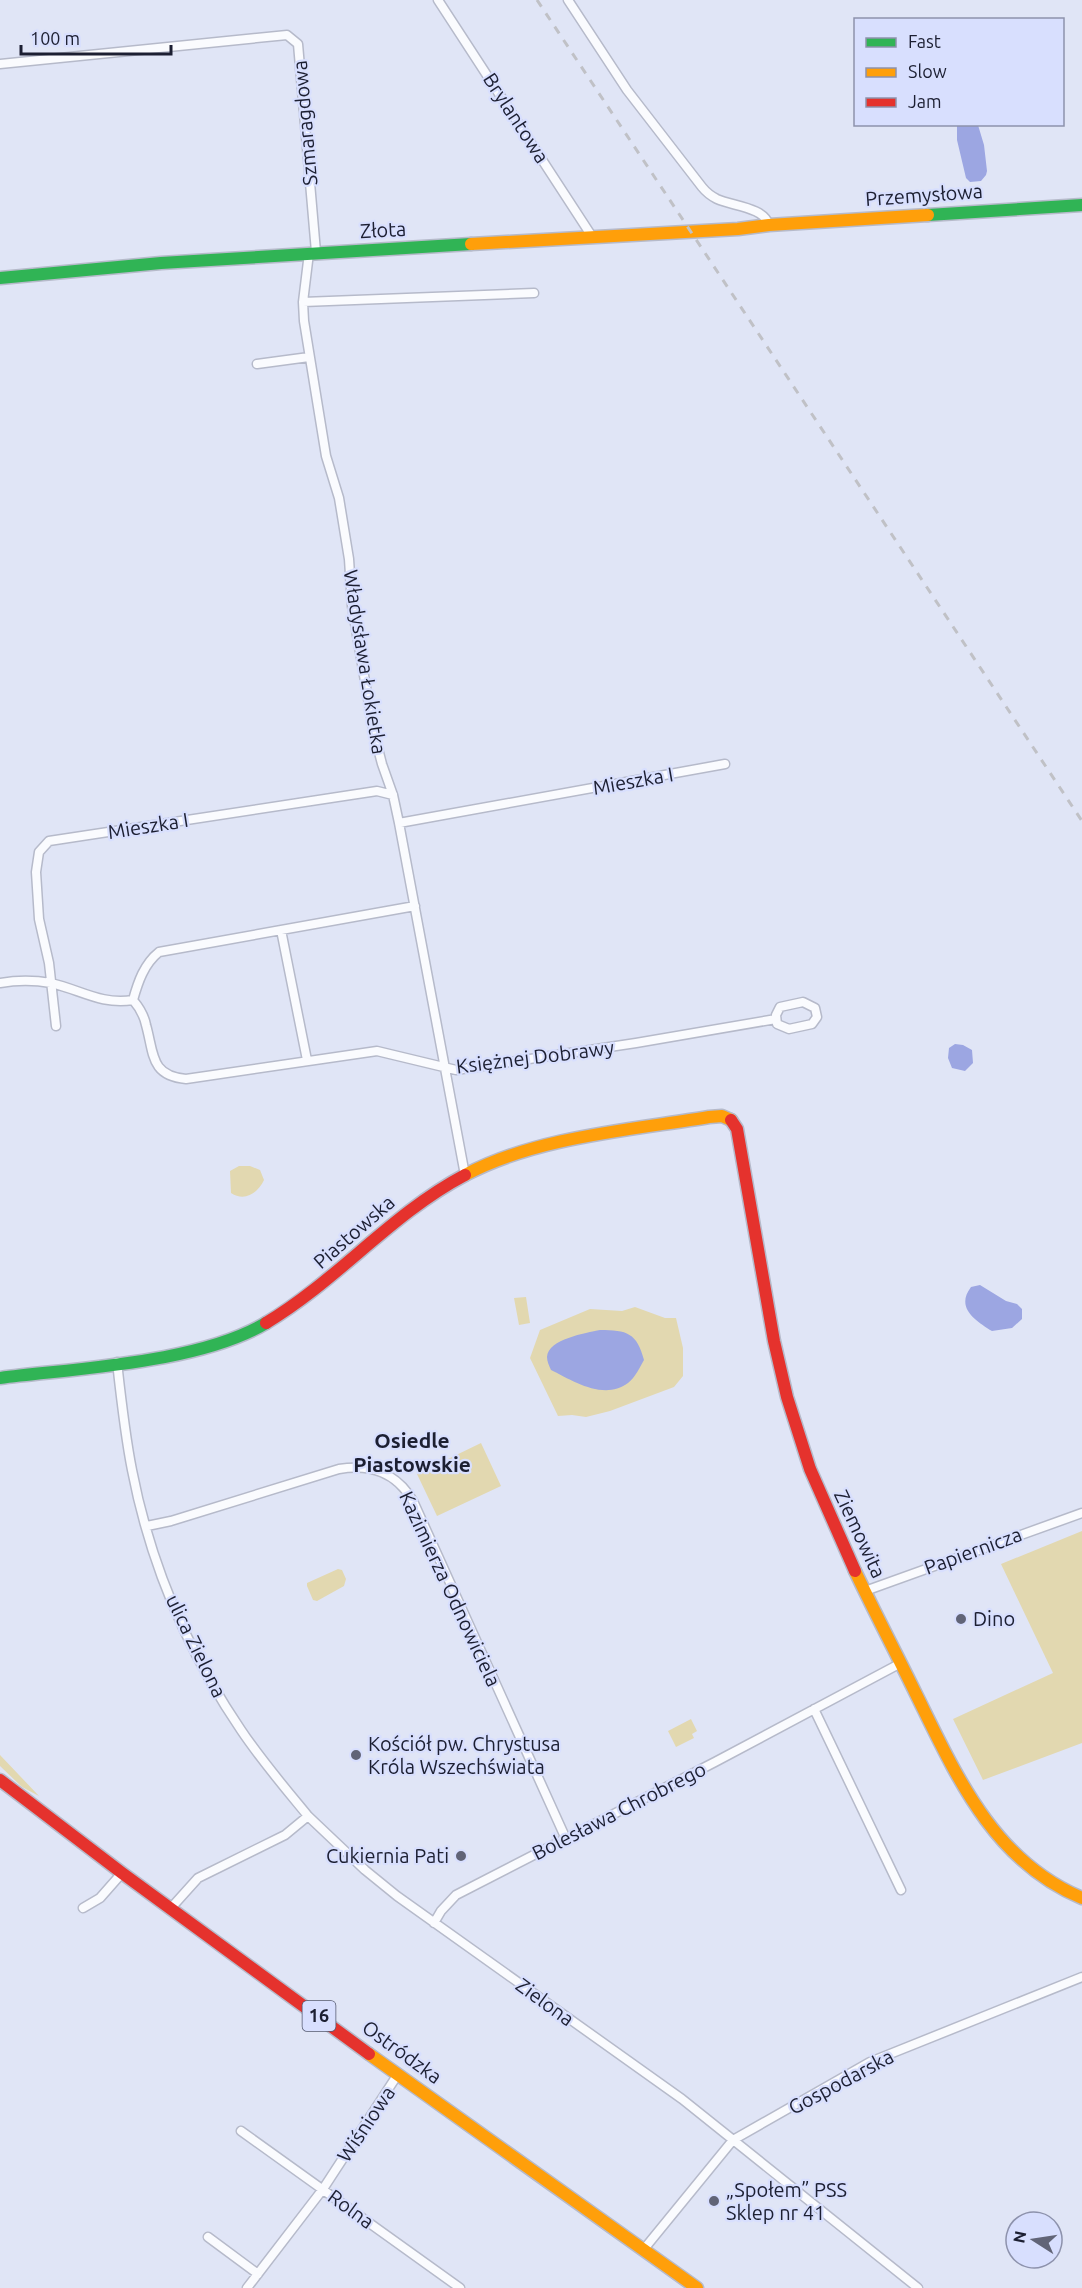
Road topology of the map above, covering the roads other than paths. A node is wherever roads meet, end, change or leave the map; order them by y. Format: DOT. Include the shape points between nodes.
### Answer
graph roads {
  1 [pos="438,0"];
  2 [pos="568,0"];
  3 [pos="0,64"];
  4 [pos="1082,205"];
  5 [pos="769,225"];
  6 [pos="593,237"];
  7 [pos="313,252"];
  8 [pos="0,278"];
  9 [pos="534,293"];
  10 [pos="303,302"];
  11 [pos="309,357"];
  12 [pos="257,364"];
  13 [pos="725,764"];
  14 [pos="393,795"];
  15 [pos="399,823"];
  16 [pos="415,906"];
  17 [pos="281,930"];
  18 [pos="0,983"];
  19 [pos="52,983"];
  20 [pos="133,1000"];
  21 [pos="776,1019"];
  22 [pos="56,1026"];
  23 [pos="307,1060"];
  24 [pos="446,1068"];
  25 [pos="733,1120"];
  26 [pos="465,1175"];
  27 [pos="117,1362"];
  28 [pos="0,1378"];
  29 [pos="1082,1513"];
  30 [pos="147,1526"];
  31 [pos="865,1591"];
  32 [pos="901,1663"];
  33 [pos="813,1709"];
  34 [pos="0,1780"];
  35 [pos="308,1816"];
  36 [pos="566,1839"];
  37 [pos="122,1874"];
  38 [pos="901,1890"];
  39 [pos="1082,1898"];
  40 [pos="83,1908"];
  41 [pos="171,1908"];
  42 [pos="434,1923"];
  43 [pos="1082,1977"];
  44 [pos="398,2074"];
  45 [pos="241,2131"];
  46 [pos="733,2140"];
  47 [pos="323,2189"];
  48 [pos="208,2237"];
  49 [pos="644,2249"];
  50 [pos="258,2274"];
  51 [pos="247,2288"];
  52 [pos="460,2288"];
  53 [pos="697,2288"];
  54 [pos="918,2288"];
  1 -- 6 [label="street, Brylantowa"];
  2 -- 5 [label="street" via="627,90 702,187 716,199 765,217"];
  3 -- 7 [label="street, Szmaragdowa" via="287,35 298,44"];
  4 -- 5 [label="street, Przemysłowa"];
  5 -- 6 [label="street, Złota"];
  6 -- 7 [label="street, Złota"];
  7 -- 8 [label="street, Złota"];
  7 -- 10 [label="street, Władysława Łokietka"];
  9 -- 10 [label="street"];
  10 -- 11 [label="street, Władysława Łokietka"];
  11 -- 12 [label="street"];
  11 -- 14 [label="street, Władysława Łokietka" via="326,456 339,498 352,606 374,732"];
  13 -- 15 [label="street, Mieszka I"];
  14 -- 15 [label="street, Władysława Łokietka"];
  14 -- 19 [label="street, Mieszka I" via="377,791 49,841 39,852 36,872 39,919"];
  15 -- 16 [label="street, Władysława Łokietka"];
  16 -- 17 [label="street"];
  16 -- 24 [label="street, Władysława Łokietka"];
  17 -- 20 [label="street" via="159,952 141,976"];
  17 -- 23 [label="street"];
  18 -- 19 [label="street"];
  19 -- 20 [label="street" via="109,1001"];
  19 -- 22 [label="street"];
  20 -- 23 [label="street, Księżnej Dobrawy" via="146,1023 157,1065 176,1078 186,1080"];
  21 -- 21 [label="street, Księżnej Dobrawy" via="785,1029 799,1028 812,1024 817,1012 803,1002 780,1007"];
  21 -- 24 [label="street, Księżnej Dobrawy" via="456,1070"];
  23 -- 24 [label="street, Księżnej Dobrawy" via="377,1050"];
  24 -- 26 [label="street, Władysława Łokietka"];
  25 -- 26 [label="street, Piastowska" via="717,1116 584,1139 493,1162"];
  25 -- 31 [label="street, Ziemowita" via="787,1398 813,1478"];
  26 -- 27 [label="street, Piastowska" via="412,1208 322,1285 260,1326 233,1338"];
  27 -- 28 [label="street, Piastowska"];
  27 -- 30 [label="street, ulica Zielona" via="132,1471"];
  29 -- 31 [label="street, Papiernicza"];
  30 -- 35 [label="street, ulica Zielona" via="171,1600 197,1657 232,1717"];
  30 -- 36 [label="street, Kazimierza Odnowiciela" via="339,1469 374,1469 397,1481 407,1490 418,1512"];
  31 -- 32 [label="street, Ziemowita"];
  32 -- 33 [label="street, Bolesława Chrobrego"];
  32 -- 39 [label="street, Ziemowita" via="963,1785 996,1834 1041,1876"];
  33 -- 36 [label="street, Bolesława Chrobrego"];
  33 -- 38 [label="street"];
  34 -- 37 [label="street, Ostródzka / 16"];
  35 -- 41 [label="street" via="285,1835 198,1878"];
  35 -- 42 [label="street, Zielona" via="365,1870"];
  36 -- 42 [label="street, Bolesława Chrobrego" via="451,1898"];
  37 -- 40 [label="street" via="100,1898"];
  37 -- 41 [label="street, Ostródzka / 16"];
  41 -- 44 [label="street, Ostródzka / 16"];
  42 -- 46 [label="street, Zielona" via="682,2099"];
  43 -- 46 [label="street, Gospodarska" via="870,2062"];
  44 -- 47 [label="street, Wiśniowa"];
  44 -- 49 [label="street, Ostródzka / 16"];
  45 -- 47 [label="street, Rolna"];
  46 -- 49 [label="street, Gospodarska"];
  46 -- 54 [label="street, Zielona"];
  47 -- 50 [label="street, Wiśniowa"];
  47 -- 52 [label="street, Rolna"];
  48 -- 50 [label="street"];
  49 -- 53 [label="street, Ostródzka / 16"];
  50 -- 51 [label="street, Wiśniowa"];
}
